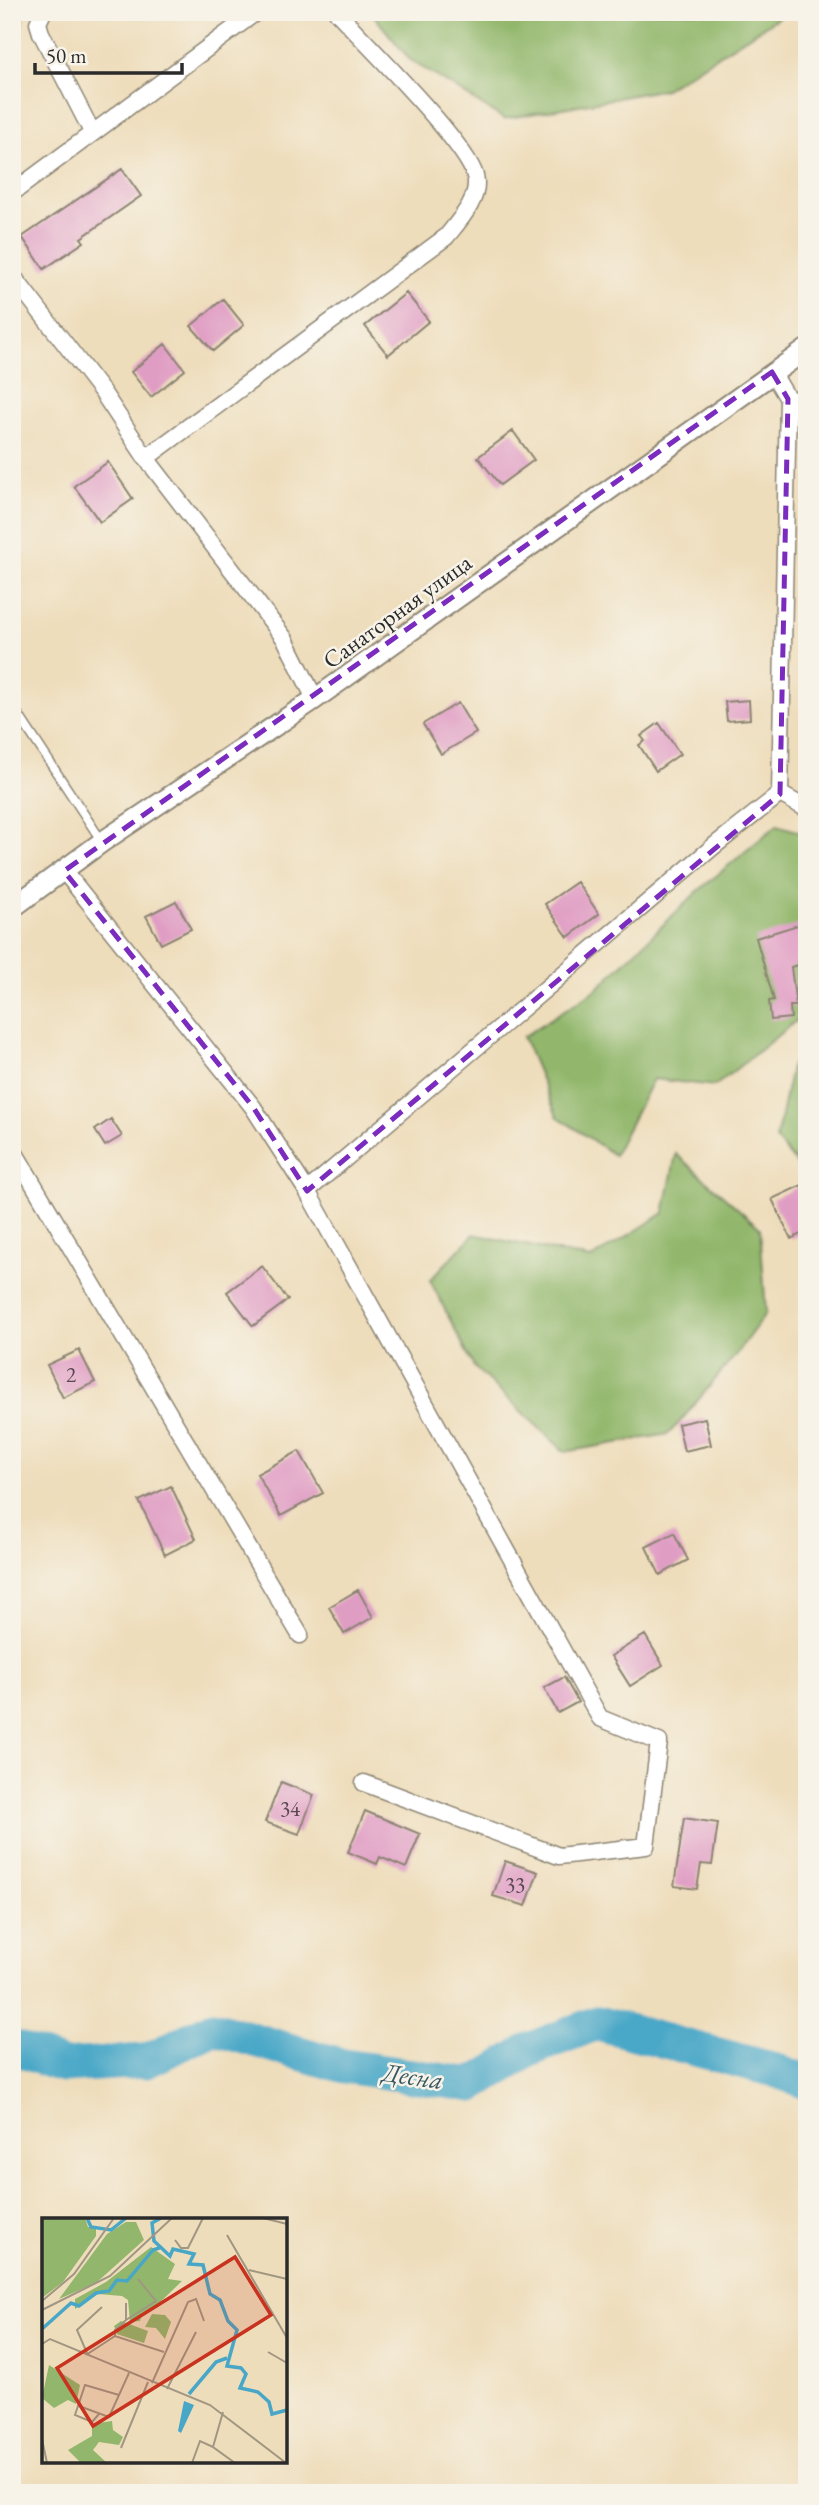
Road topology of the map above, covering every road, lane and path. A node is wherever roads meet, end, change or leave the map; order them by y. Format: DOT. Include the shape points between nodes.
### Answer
graph roads {
  1 [pos="43,12"];
  2 [pos="256,12"];
  3 [pos="337,12"];
  4 [pos="92,132"];
  5 [pos="12,193"];
  6 [pos="12,275"];
  7 [pos="807,349"];
  8 [pos="772,372"];
  9 [pos="788,399"];
  10 [pos="807,402"];
  11 [pos="146,458"];
  12 [pos="315,699"];
  13 [pos="12,705"];
  14 [pos="780,794"];
  15 [pos="807,809"];
  16 [pos="102,842"];
  17 [pos="64,871"];
  18 [pos="12,908"];
  19 [pos="12,1148"];
  20 [pos="307,1191"];
  21 [pos="300,1635"];
  22 [pos="364,1783"];
  1 -- 4 [label="street" via="38,23 41,33"];
  2 -- 4 [label="street"];
  3 -- 11 [label="street" via="457,145 475,176 475,194 446,237"];
  4 -- 5 [label="street"];
  6 -- 11 [label="street" via="103,393"];
  7 -- 8 [label="street, Санаторная улица"];
  8 -- 9 [label="street"];
  8 -- 12 [label="street, Санаторная улица"];
  9 -- 10 [label="street"];
  9 -- 14 [label="street"];
  11 -- 12 [label="street" via="285,639"];
  12 -- 16 [label="street, Санаторная улица"];
  13 -- 16 [label="lane"];
  14 -- 15 [label="street"];
  14 -- 20 [label="street"];
  16 -- 17 [label="street, Санаторная улица"];
  17 -- 18 [label="street, Санаторная улица"];
  17 -- 20 [label="street" via="253,1107"];
  19 -- 21 [label="street"];
  20 -- 22 [label="street" via="600,1718 659,1742 646,1846 559,1856"];
}
